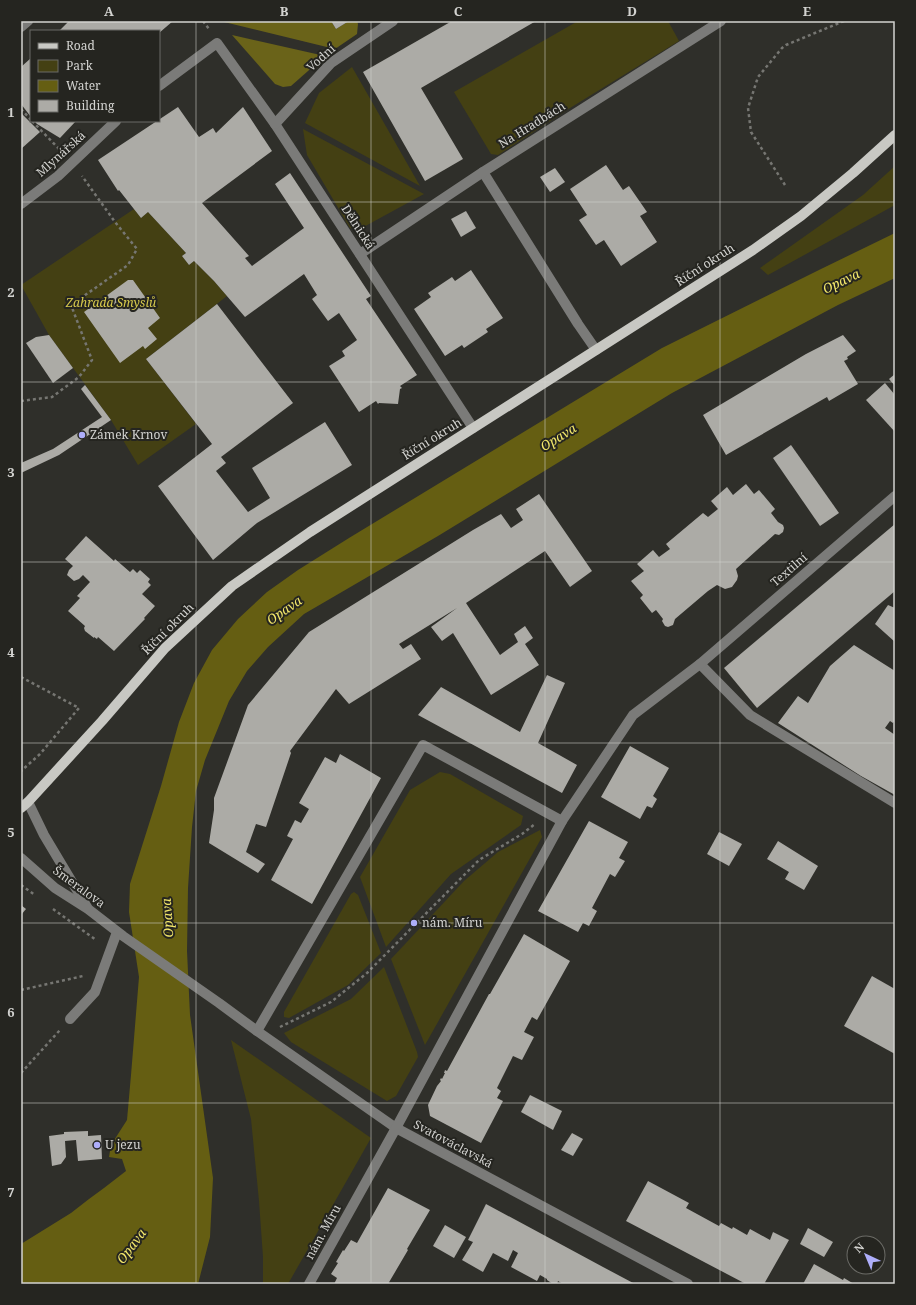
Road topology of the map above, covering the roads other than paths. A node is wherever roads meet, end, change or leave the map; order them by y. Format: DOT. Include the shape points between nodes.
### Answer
graph roads {
  1 [pos="28,21"];
  2 [pos="393,21"];
  3 [pos="721,21"];
  4 [pos="21,27"];
  5 [pos="160,85"];
  6 [pos="115,122"];
  7 [pos="275,124"];
  8 [pos="895,135"];
  9 [pos="483,172"];
  10 [pos="21,204"];
  11 [pos="360,254"];
  12 [pos="596,350"];
  13 [pos="473,428"];
  14 [pos="895,496"];
  15 [pos="700,664"];
  16 [pos="895,804"];
  17 [pos="25,805"];
  18 [pos="562,821"];
  19 [pos="21,858"];
  20 [pos="88,909"];
  21 [pos="120,934"];
  22 [pos="220,1004"];
  23 [pos="70,1019"];
  24 [pos="257,1031"];
  25 [pos="396,1128"];
  26 [pos="309,1284"];
  27 [pos="688,1284"];
  1 -- 4 [label="street"];
  2 -- 7 [label="street, Vodní" via="331,63"];
  3 -- 9 [label="street, Na Hradbách"];
  5 -- 7 [label="street, Dělnická" via="218,43"];
  6 -- 10 [label="street, Mlynářská" via="58,176"];
  7 -- 11 [label="street, Dělnická"];
  8 -- 12 [label="main road, Říční okruh" via="801,216 753,250"];
  9 -- 11 [label="street, Na Hradbách"];
  9 -- 12 [label="street"];
  11 -- 13 [label="street, Dělnická"];
  12 -- 13 [label="main road, Říční okruh"];
  13 -- 17 [label="main road, Říční okruh" via="310,532 232,586 165,648 102,722"];
  14 -- 15 [label="street, Textilní"];
  15 -- 16 [label="street" via="750,715"];
  15 -- 18 [label="street, Textilní" via="633,715"];
  17 -- 20 [label="street"];
  18 -- 24 [label="street" via="423,745"];
  18 -- 25 [label="street, nám. Míru"];
  19 -- 20 [label="street, Šmeralova" via="55,888"];
  20 -- 21 [label="street, Šmeralova"];
  21 -- 22 [label="street, Šmeralova"];
  21 -- 23 [label="street" via="110,951 94,992"];
  22 -- 24 [label="street, Svatováclavská"];
  24 -- 25 [label="street, Svatováclavská"];
  25 -- 26 [label="street, nám. Míru"];
  25 -- 27 [label="street, Svatováclavská"];
}
